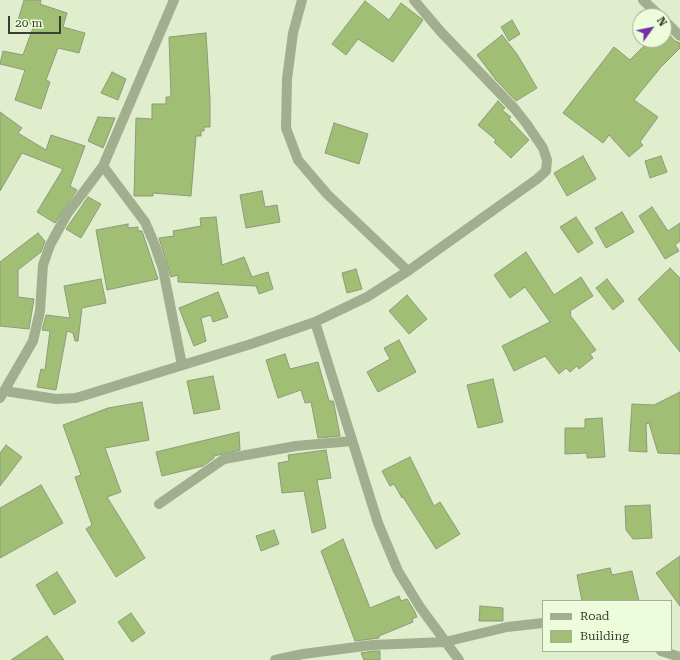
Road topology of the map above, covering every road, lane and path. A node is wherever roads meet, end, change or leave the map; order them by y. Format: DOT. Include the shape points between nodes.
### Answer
graph roads {
  1 [pos="174,0"];
  2 [pos="302,0"];
  3 [pos="414,0"];
  4 [pos="643,0"];
  5 [pos="652,8"];
  6 [pos="672,28"];
  7 [pos="680,36"];
  8 [pos="103,166"];
  9 [pos="408,271"];
  10 [pos="315,322"];
  11 [pos="182,365"];
  12 [pos="3,394"];
  13 [pos="352,441"];
  14 [pos="159,504"];
  15 [pos="542,623"];
  16 [pos="445,642"];
  17 [pos="456,658"];
  18 [pos="275,660"];
  1 -- 8 [label="street"];
  2 -- 9 [label="street" via="293,33 287,79 286,128 298,160 326,194"];
  3 -- 9 [label="street" via="514,108 543,148 547,160 546,171 537,179"];
  4 -- 5 [label="street"];
  6 -- 7 [label="street"];
  8 -- 11 [label="street" via="145,222 154,243 163,269"];
  8 -- 12 [label="street" via="67,214 50,245 43,265 40,311 33,341"];
  9 -- 10 [label="street" via="367,297"];
  10 -- 11 [label="street"];
  10 -- 13 [label="street"];
  11 -- 12 [label="street" via="76,398 56,400"];
  13 -- 14 [label="street" via="296,446 224,459"];
  13 -- 16 [label="street" via="378,523 398,571"];
  15 -- 16 [label="street" via="507,627"];
  16 -- 17 [label="street"];
  16 -- 18 [label="street" via="372,645"];
}
